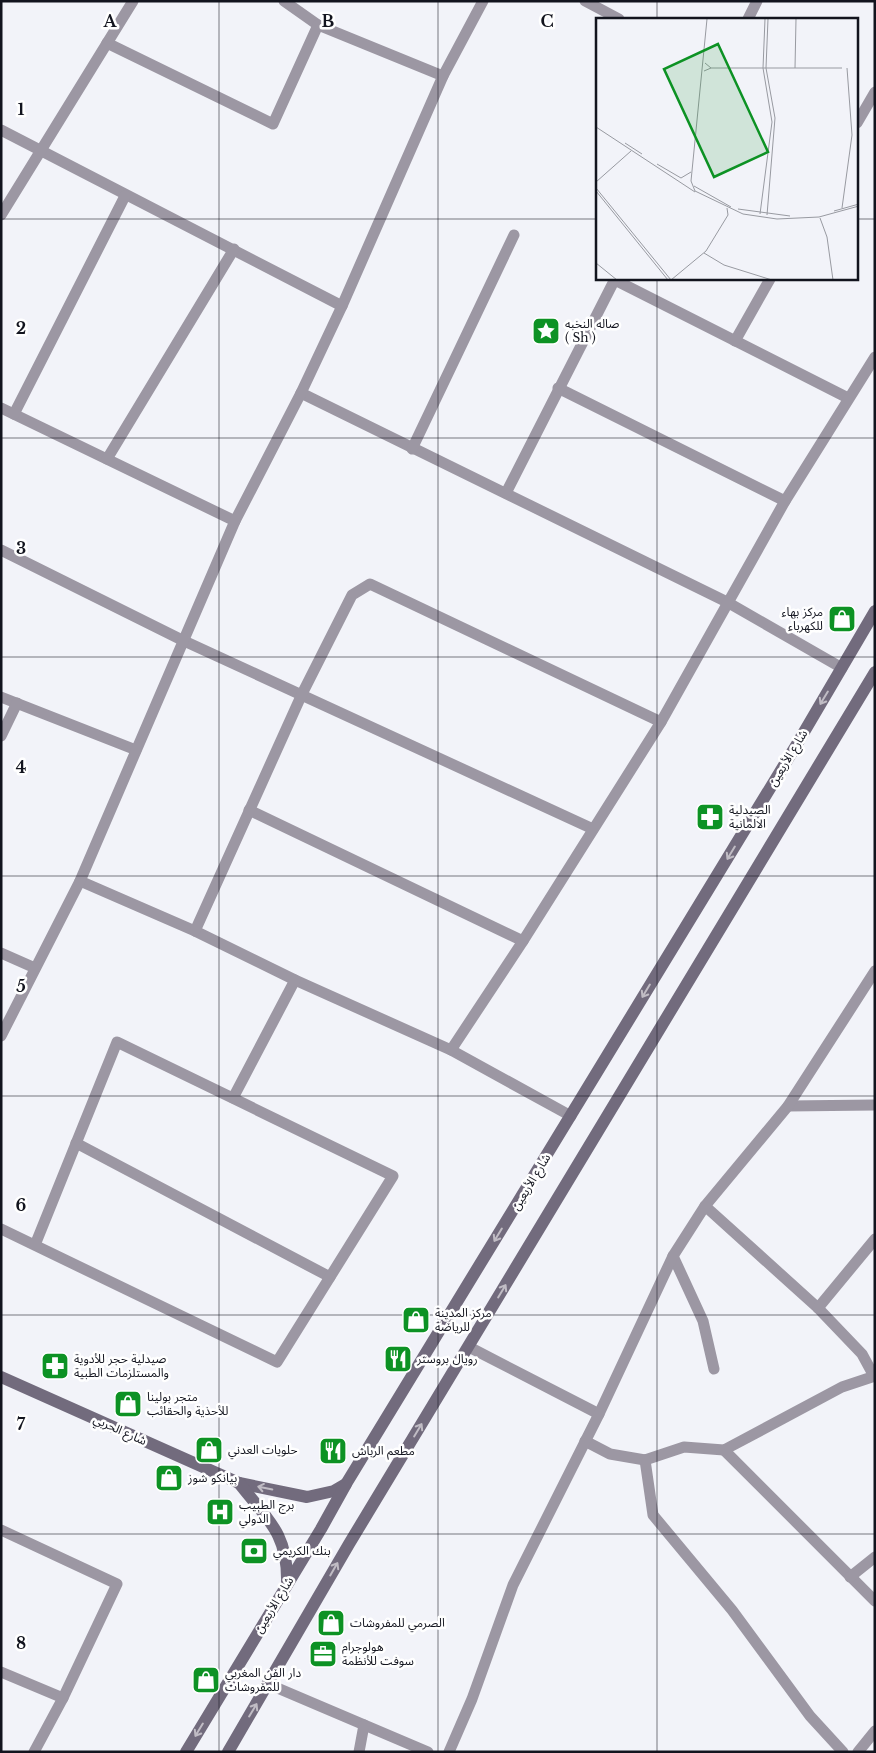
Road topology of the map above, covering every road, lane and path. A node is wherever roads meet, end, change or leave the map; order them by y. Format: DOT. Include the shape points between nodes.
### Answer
graph roads {
  1 [pos="133,1"];
  2 [pos="284,1"];
  3 [pos="483,1"];
  4 [pos="585,1"];
  5 [pos="757,1"];
  6 [pos="606,6"];
  7 [pos="618,18"];
  8 [pos="748,18"];
  9 [pos="318,25"];
  10 [pos="107,43"];
  11 [pos="443,76"];
  12 [pos="875,92"];
  13 [pos="858,122"];
  14 [pos="1,130"];
  15 [pos="40,152"];
  16 [pos="126,196"];
  17 [pos="1,215"];
  18 [pos="514,235"];
  19 [pos="234,249"];
  20 [pos="614,280"];
  21 [pos="617,280"];
  22 [pos="769,280"];
  23 [pos="342,306"];
  24 [pos="735,341"];
  25 [pos="875,356"];
  26 [pos="558,388"];
  27 [pos="301,393"];
  28 [pos="848,398"];
  29 [pos="1,408"];
  30 [pos="14,414"];
  31 [pos="412,449"];
  32 [pos="107,459"];
  33 [pos="506,493"];
  34 [pos="785,501"];
  35 [pos="234,521"];
  36 [pos="1,550"];
  37 [pos="727,602"];
  38 [pos="875,611"];
  39 [pos="182,640"];
  40 [pos="842,668"];
  41 [pos="875,672"];
  42 [pos="302,694"];
  43 [pos="1,697"];
  44 [pos="17,704"];
  45 [pos="661,722"];
  46 [pos="1,736"];
  47 [pos="136,750"];
  48 [pos="249,810"];
  49 [pos="593,829"];
  50 [pos="80,881"];
  51 [pos="195,931"];
  52 [pos="523,941"];
  53 [pos="1,953"];
  54 [pos="35,968"];
  55 [pos="875,972"];
  56 [pos="295,980"];
  57 [pos="1,1036"];
  58 [pos="451,1050"];
  59 [pos="233,1098"];
  60 [pos="875,1105"];
  61 [pos="788,1106"];
  62 [pos="571,1116"];
  63 [pos="76,1143"];
  64 [pos="705,1206"];
  65 [pos="1,1229"];
  66 [pos="875,1239"];
  67 [pos="35,1245"];
  68 [pos="673,1256"];
  69 [pos="330,1277"];
  70 [pos="818,1308"];
  71 [pos="469,1347"];
  72 [pos="714,1369"];
  73 [pos="874,1376"];
  74 [pos="1,1377"];
  75 [pos="599,1414"];
  76 [pos="585,1441"];
  77 [pos="724,1450"];
  78 [pos="645,1460"];
  79 [pos="239,1483"];
  80 [pos="346,1484"];
  81 [pos="1,1530"];
  82 [pos="875,1557"];
  83 [pos="850,1577"];
  84 [pos="287,1583"];
  85 [pos="875,1600"];
  86 [pos="1,1672"];
  87 [pos="268,1684"];
  88 [pos="63,1698"];
  89 [pos="364,1725"];
  90 [pos="875,1731"];
  91 [pos="34,1752"];
  92 [pos="186,1752"];
  93 [pos="228,1752"];
  94 [pos="359,1752"];
  95 [pos="428,1752"];
  96 [pos="449,1752"];
  97 [pos="843,1752"];
  98 [pos="858,1752"];
  1 -- 10 [label="street"];
  2 -- 9 [label="street"];
  3 -- 11 [label="street"];
  4 -- 6 [label="street"];
  5 -- 8 [label="street"];
  6 -- 7 [label="street"];
  9 -- 10 [label="street" via="274,124"];
  9 -- 11 [label="street"];
  10 -- 15 [label="street"];
  11 -- 23 [label="street"];
  12 -- 13 [label="street"];
  14 -- 15 [label="street"];
  15 -- 16 [label="street"];
  15 -- 17 [label="street"];
  16 -- 19 [label="street"];
  16 -- 30 [label="street"];
  18 -- 31 [label="street"];
  19 -- 23 [label="street"];
  19 -- 32 [label="street"];
  20 -- 26 [label="street"];
  21 -- 24 [label="street"];
  22 -- 24 [label="street"];
  23 -- 27 [label="street"];
  24 -- 28 [label="street"];
  25 -- 28 [label="street"];
  26 -- 33 [label="street"];
  26 -- 34 [label="street"];
  27 -- 31 [label="street"];
  27 -- 35 [label="street"];
  28 -- 34 [label="street"];
  29 -- 30 [label="street"];
  30 -- 32 [label="street"];
  31 -- 33 [label="street"];
  32 -- 35 [label="street"];
  33 -- 37 [label="street"];
  34 -- 37 [label="street"];
  35 -- 39 [label="street"];
  36 -- 39 [label="street"];
  37 -- 40 [label="street"];
  37 -- 45 [label="street"];
  38 -- 40 [label="main road, شارع الأربعين"];
  39 -- 42 [label="street"];
  39 -- 47 [label="street"];
  40 -- 62 [label="main road, شارع الأربعين, one-way"];
  71 -- 41 [label="main road, one-way"];
  42 -- 45 [label="street" via="352,595 370,584"];
  42 -- 48 [label="street"];
  42 -- 49 [label="street"];
  43 -- 44 [label="street"];
  44 -- 46 [label="street"];
  44 -- 47 [label="street"];
  45 -- 49 [label="street"];
  47 -- 50 [label="street"];
  48 -- 51 [label="street"];
  48 -- 52 [label="street"];
  49 -- 52 [label="street"];
  50 -- 51 [label="street"];
  50 -- 54 [label="street"];
  51 -- 56 [label="street"];
  52 -- 58 [label="street"];
  53 -- 54 [label="street"];
  54 -- 57 [label="street"];
  55 -- 61 [label="street"];
  56 -- 58 [label="street"];
  56 -- 59 [label="street"];
  58 -- 62 [label="street"];
  59 -- 63 [label="street" via="117,1042"];
  59 -- 69 [label="street" via="393,1176"];
  60 -- 61 [label="street"];
  61 -- 64 [label="street"];
  62 -- 80 [label="main road, شارع الأربعين, one-way"];
  63 -- 67 [label="street"];
  63 -- 69 [label="street"];
  64 -- 68 [label="street"];
  64 -- 70 [label="street"];
  65 -- 67 [label="street"];
  66 -- 70 [label="street"];
  67 -- 69 [label="street" via="277,1362"];
  68 -- 72 [label="street" via="703,1321"];
  68 -- 75 [label="street"];
  70 -- 73 [label="street" via="862,1354"];
  71 -- 75 [label="street"];
  87 -- 71 [label="main road, one-way"];
  73 -- 77 [label="street" via="842,1387"];
  74 -- 79 [label="main road, شارع الحربي"];
  75 -- 76 [label="street"];
  76 -- 78 [label="street" via="610,1454"];
  76 -- 96 [label="street" via="513,1585 472,1699"];
  77 -- 78 [label="street" via="684,1447"];
  77 -- 83 [label="street"];
  78 -- 97 [label="street" via="653,1515 732,1610 810,1716"];
  80 -- 79 [label="main road, شارع الحربي, one-way" via="334,1491 307,1497"];
  79 -- 84 [label="main road" via="278,1533 285,1550"];
  80 -- 84 [label="main road, شارع الأربعين"];
  81 -- 88 [label="street" via="117,1584"];
  82 -- 83 [label="street"];
  83 -- 85 [label="street"];
  84 -- 92 [label="main road, شارع الأربعين, one-way"];
  86 -- 88 [label="street"];
  87 -- 89 [label="street"];
  93 -- 87 [label="main road, one-way"];
  88 -- 91 [label="street"];
  89 -- 94 [label="street"];
  89 -- 95 [label="street"];
  90 -- 98 [label="street"];
}
